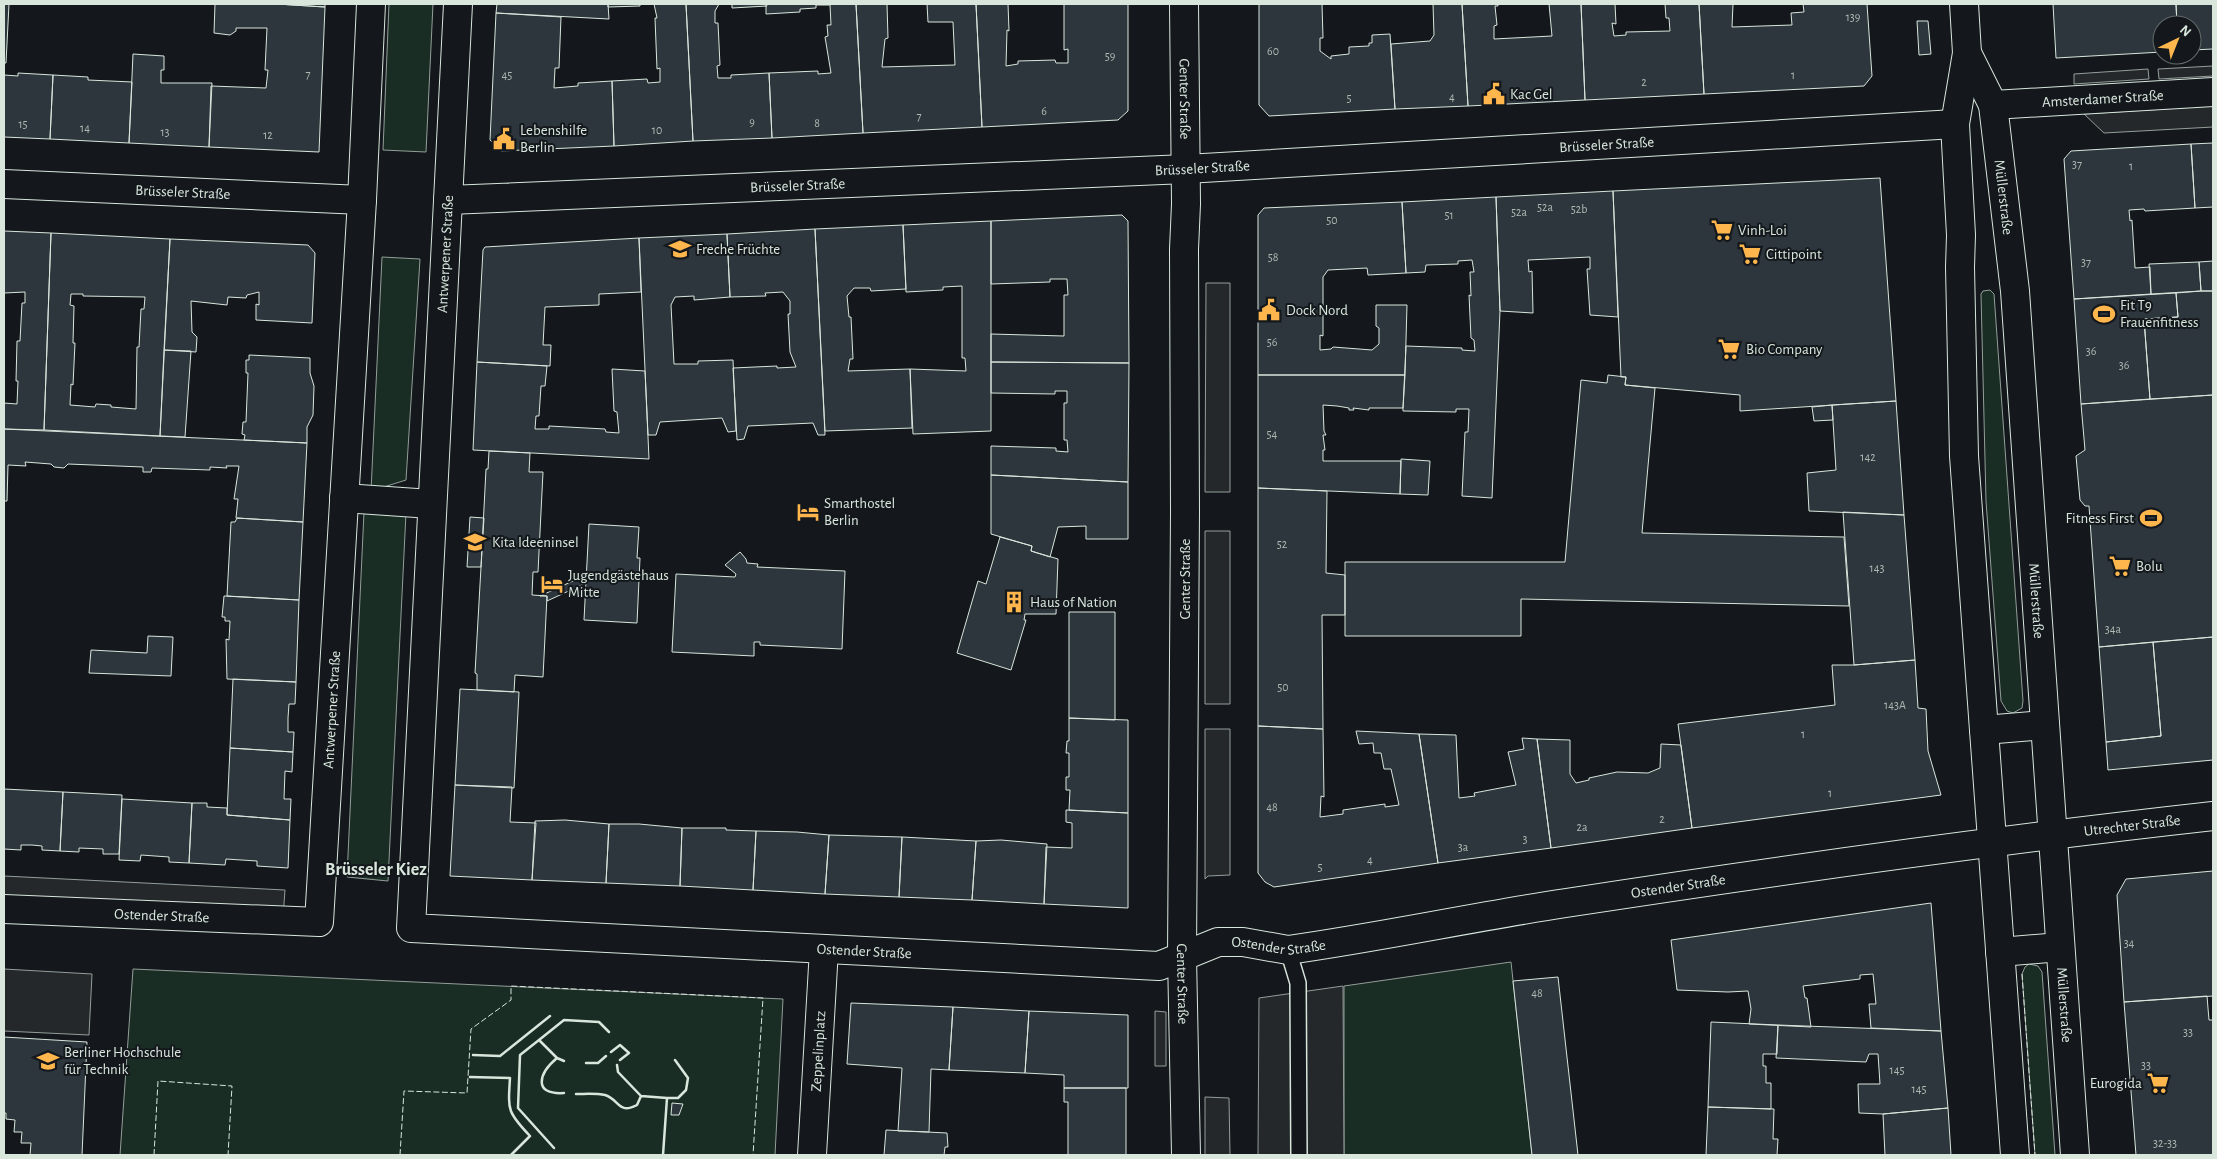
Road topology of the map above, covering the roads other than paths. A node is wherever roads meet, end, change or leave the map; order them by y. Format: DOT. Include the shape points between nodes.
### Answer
graph roads {
  1 [pos="371,4"];
  2 [pos="458,4"];
  3 [pos="1184,4"];
  4 [pos="1964,4"];
  5 [pos="1966,53"];
  6 [pos="2213,92"];
  7 [pos="1992,105"];
  8 [pos="1955,124"];
  9 [pos="1186,169"];
  10 [pos="4,184"];
  11 [pos="362,200"];
  12 [pos="448,200"];
  13 [pos="344,498"];
  14 [pos="431,504"];
  15 [pos="2045,725"];
  16 [pos="1984,730"];
  17 [pos="2213,816"];
  18 [pos="2053,835"];
  19 [pos="1992,842"];
  20 [pos="4,910"];
  21 [pos="319,922"];
  22 [pos="411,928"];
  23 [pos="2060,948"];
  24 [pos="824,949"];
  25 [pos="1288,950"];
  26 [pos="2000,952"];
  27 [pos="1182,956"];
  28 [pos="812,1155"];
  29 [pos="1186,1155"];
  30 [pos="1299,1155"];
  31 [pos="2015,1155"];
  32 [pos="2075,1155"];
  1 -- 11 [label="street, Antwerpener Straße"];
  2 -- 12 [label="street, Antwerpener Straße"];
  3 -- 9 [label="street, Genter Straße"];
  4 -- 5 [label="street, Müllerstraße"];
  5 -- 7 [label="street, Müllerstraße"];
  5 -- 8 [label="street, Müllerstraße"];
  6 -- 7 [label="street, Amsterdamer Straße"];
  7 -- 15 [label="street, Müllerstraße" via="2015,291"];
  8 -- 9 [label="street, Brüsseler Straße"];
  8 -- 16 [label="street, Müllerstraße" via="1961,235 1964,456"];
  9 -- 12 [label="street, Brüsseler Straße"];
  9 -- 27 [label="street, Genter Straße"];
  10 -- 11 [label="street, Brüsseler Straße"];
  11 -- 13 [label="street, Antwerpener Straße"];
  12 -- 14 [label="street, Antwerpener Straße"];
  13 -- 14 [label="street"];
  13 -- 21 [label="street, Antwerpener Straße"];
  14 -- 22 [label="street, Antwerpener Straße"];
  15 -- 16 [label="street"];
  15 -- 18 [label="street, Müllerstraße"];
  16 -- 19 [label="street, Müllerstraße"];
  17 -- 18 [label="street, Utrechter Straße"];
  18 -- 19 [label="street, Ostender Straße"];
  18 -- 23 [label="street, Müllerstraße"];
  19 -- 25 [label="street, Ostender Straße" via="1573,902"];
  19 -- 26 [label="street, Müllerstraße"];
  20 -- 21 [label="street, Ostender Straße"];
  22 -- 24 [label="street, Ostender Straße"];
  23 -- 26 [label="street"];
  23 -- 32 [label="street, Müllerstraße"];
  24 -- 27 [label="street, Ostender Straße" via="1160,966"];
  24 -- 28 [label="street, Zeppelinplatz"];
  25 -- 27 [label="street, Ostender Straße" via="1243,942 1218,942"];
  25 -- 30 [label="lane" via="1298,983"];
  26 -- 31 [label="street, Müllerstraße"];
  27 -- 29 [label="street, Genter Straße"];
}
